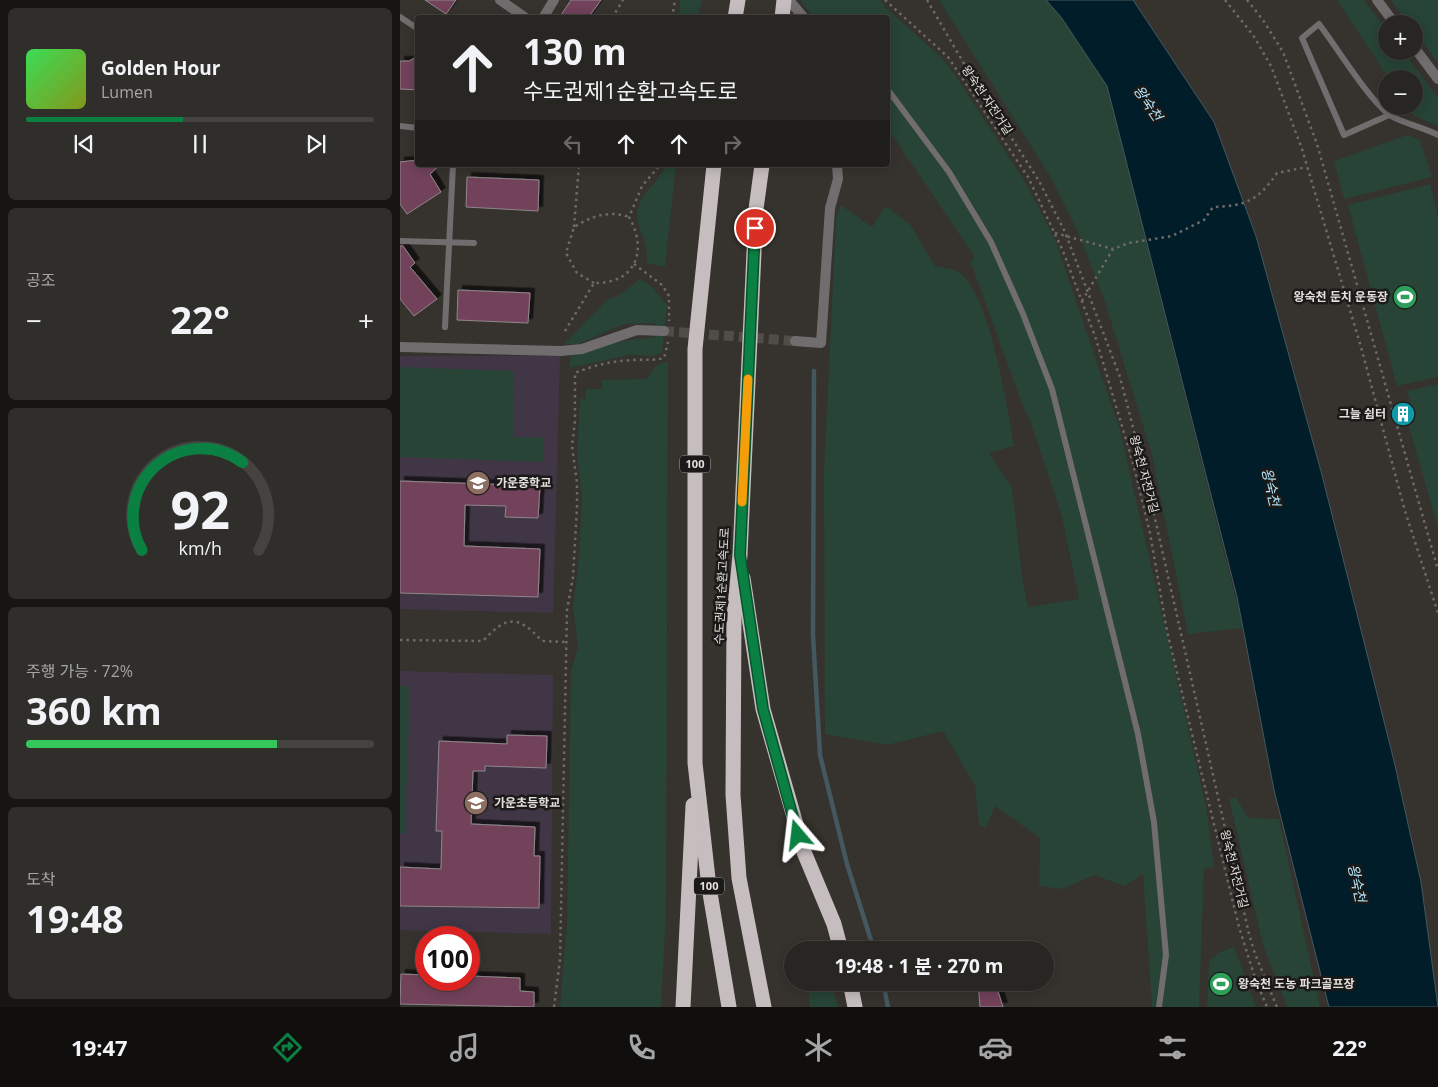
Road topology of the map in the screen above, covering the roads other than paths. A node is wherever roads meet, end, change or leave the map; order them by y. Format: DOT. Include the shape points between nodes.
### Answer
graph roads {
  1 [pos="500,0"];
  2 [pos="554,0"];
  3 [pos="738,0"];
  4 [pos="784,0"];
  5 [pos="789,0"];
  6 [pos="1377,0"];
  7 [pos="522,15"];
  8 [pos="545,15"];
  9 [pos="736,15"];
  10 [pos="782,15"];
  11 [pos="802,15"];
  12 [pos="1389,15"];
  13 [pos="400,18"];
  14 [pos="415,26"];
  15 [pos="1423,59"];
  16 [pos="1438,79"];
  17 [pos="890,93"];
  18 [pos="1389,115"];
  19 [pos="400,126"];
  20 [pos="415,128"];
  21 [pos="1438,135"];
  22 [pos="453,167"];
  23 [pos="714,167"];
  24 [pos="762,167"];
  25 [pos="836,167"];
  26 [pos="400,241"];
  27 [pos="448,242"];
  28 [pos="474,243"];
  29 [pos="445,327"];
  30 [pos="667,333"];
  31 [pos="795,341"];
  32 [pos="400,347"];
  33 [pos="740,555"];
  34 [pos="696,763"];
  35 [pos="839,941"];
  36 [pos="852,991"];
  37 [pos="683,1007"];
  38 [pos="729,1007"];
  39 [pos="764,1007"];
  40 [pos="855,1007"];
  41 [pos="1159,1007"];
  1 -- 7 [label="street"];
  2 -- 8 [label="street"];
  3 -- 9 [label="highway"];
  4 -- 10 [label="highway"];
  5 -- 11 [label="street"];
  6 -- 12 [label="street"];
  13 -- 14 [label="lane"];
  15 -- 16 [label="street"];
  17 -- 41 [label="lane" via="949,172 991,242 1052,389 1138,734 1154,822 1166,956"];
  18 -- 18 [label="lane" via="1319,24 1302,38 1344,135"];
  18 -- 21 [label="lane"];
  19 -- 20 [label="lane"];
  22 -- 27 [label="lane"];
  23 -- 34 [label="highway, 수도권제1순환고속도로 / 100" via="695,349"];
  24 -- 33 [label="highway, 수도권제1순환고속도로 / 100" via="756,209"];
  25 -- 31 [label="street" via="838,179 830,208 821,343"];
  26 -- 27 [label="lane"];
  27 -- 28 [label="lane"];
  27 -- 29 [label="lane"];
  30 -- 32 [label="street" via="637,330 582,349 561,351"];
  33 -- 35 [label="highway" via="763,709 804,852"];
  33 -- 39 [label="highway, 수도권제1순환고속도로 / 100" via="734,617 733,795 739,878"];
  34 -- 37 [label="highway"];
  34 -- 38 [label="highway, 수도권제1순환고속도로 / 100" via="710,887"];
  36 -- 40 [label="highway"];
}
